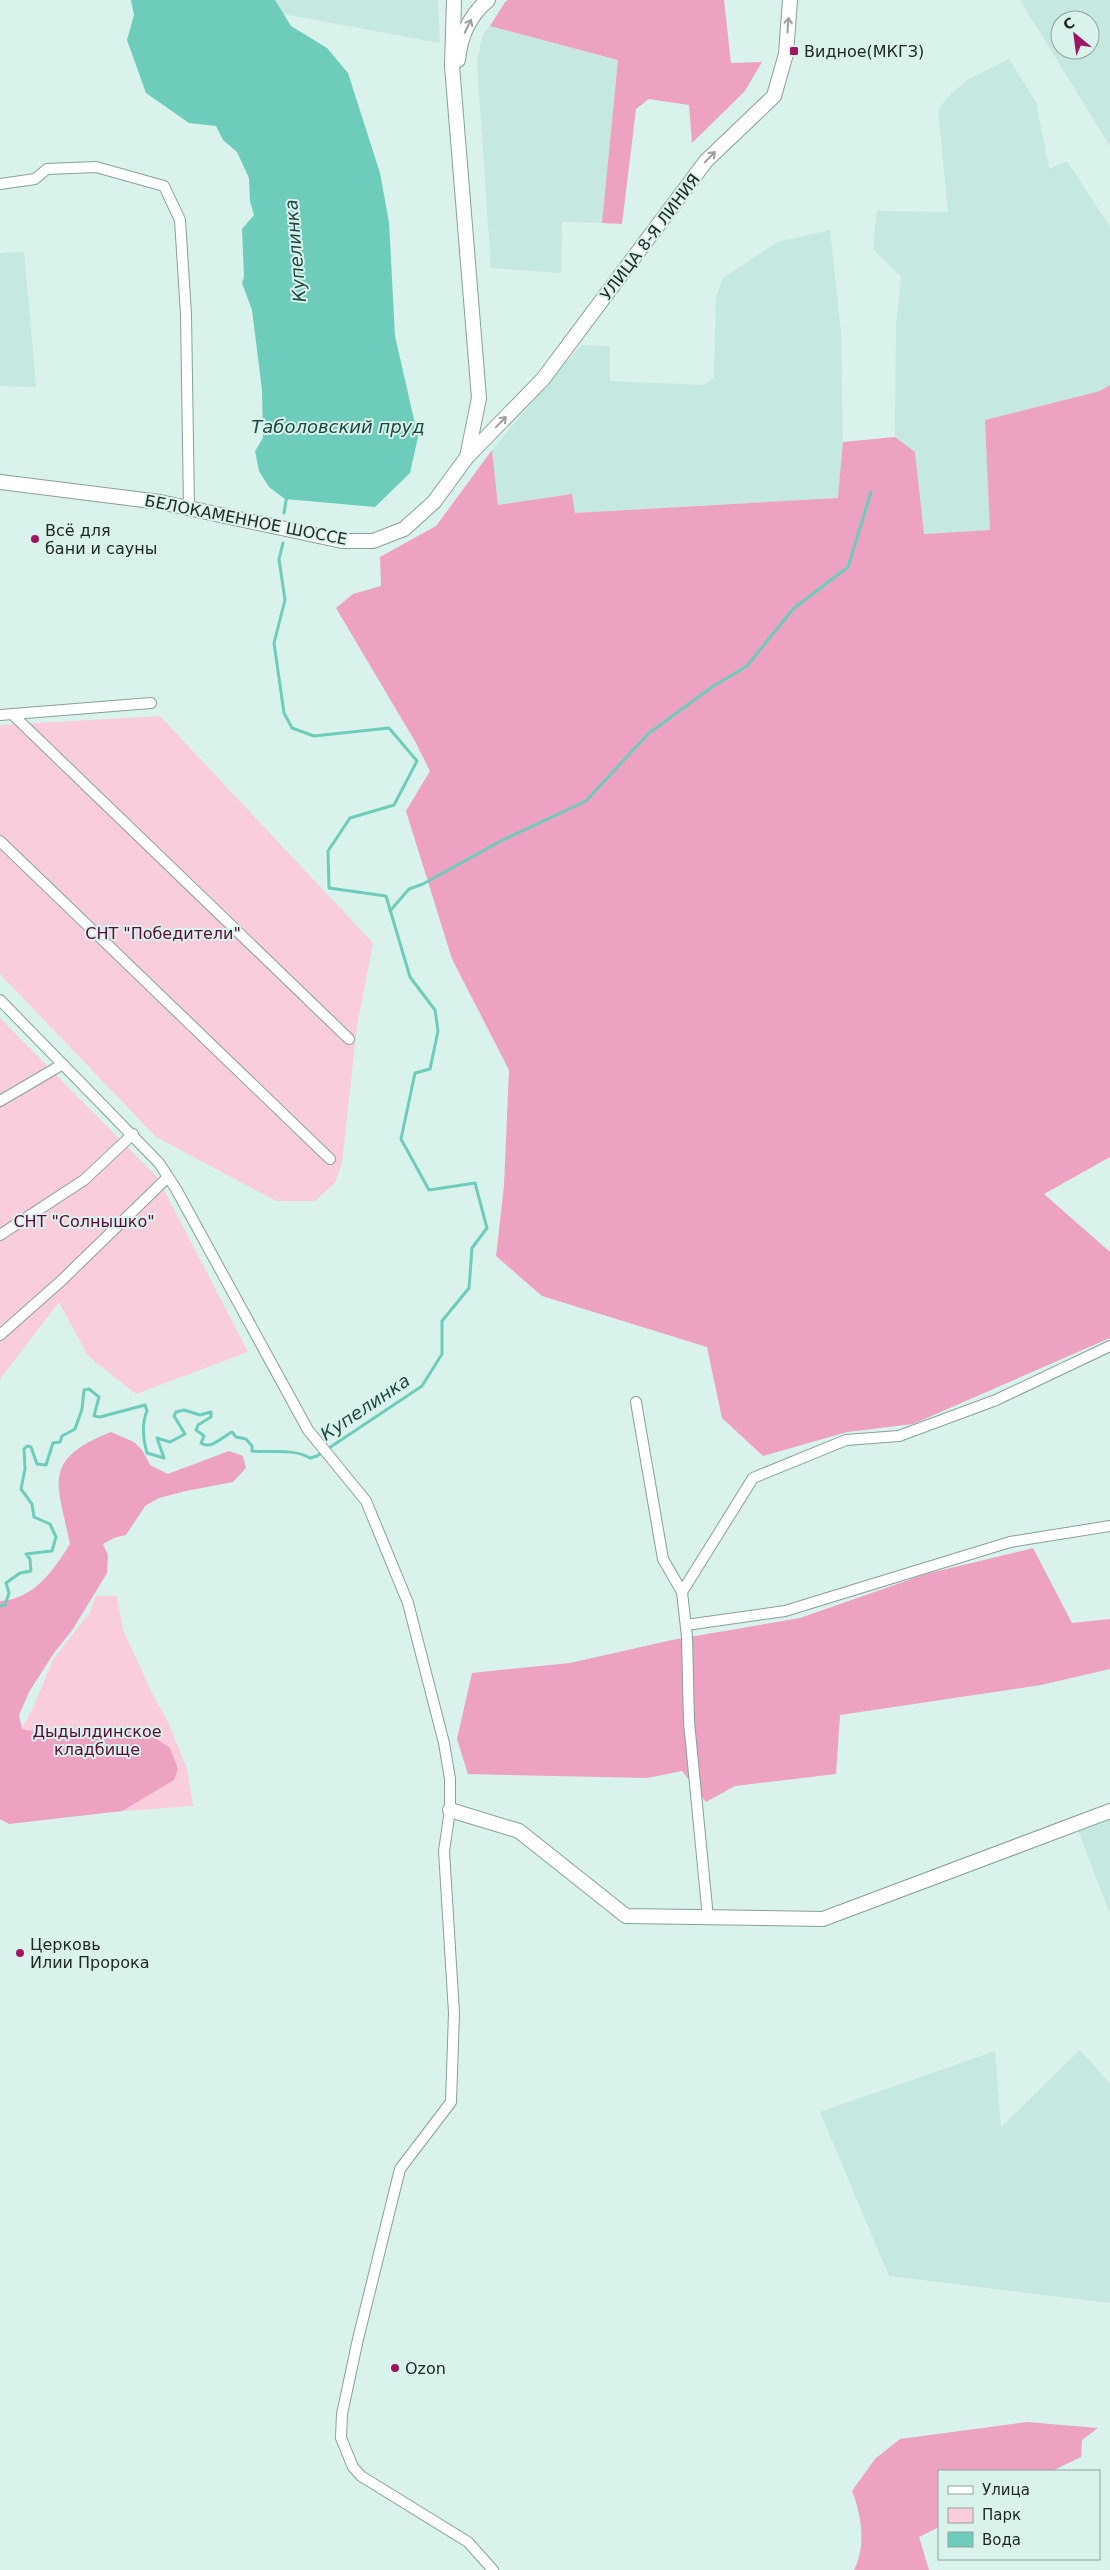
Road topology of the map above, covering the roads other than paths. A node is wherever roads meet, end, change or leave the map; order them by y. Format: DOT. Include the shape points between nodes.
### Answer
graph roads {
  1 [pos="454,0"];
  2 [pos="488,0"];
  3 [pos="790,0"];
  4 [pos="455,108"];
  5 [pos="0,184"];
  6 [pos="467,457"];
  7 [pos="0,482"];
  8 [pos="189,508"];
  9 [pos="151,703"];
  10 [pos="12,714"];
  11 [pos="0,715"];
  12 [pos="0,841"];
  13 [pos="0,1000"];
  14 [pos="349,1039"];
  15 [pos="63,1064"];
  16 [pos="0,1101"];
  17 [pos="132,1134"];
  18 [pos="330,1158"];
  19 [pos="168,1177"];
  20 [pos="0,1235"];
  21 [pos="0,1335"];
  22 [pos="1110,1346"];
  23 [pos="636,1402"];
  24 [pos="1110,1526"];
  25 [pos="682,1592"];
  26 [pos="686,1625"];
  27 [pos="450,1810"];
  28 [pos="1110,1811"];
  29 [pos="708,1918"];
  30 [pos="494,2570"];
  1 -- 4 [label="street, БЕЛОКАМЕННОЕ ШОССЕ" via="451,30"];
  4 -- 2 [label="street, БЕЛОКАМЕННОЕ ШОССЕ, one-way" via="459,52 464,33 470,19"];
  6 -- 3 [label="street, УЛИЦА 8-Я ЛИНИЯ, one-way" via="543,379 706,160 774,96 786,54"];
  4 -- 6 [label="street, БЕЛОКАМЕННОЕ ШОССЕ" via="479,398"];
  5 -- 8 [label="street" via="35,179 47,169 96,167 164,186 180,220 186,314"];
  6 -- 8 [label="street, БЕЛОКАМЕННОЕ ШОССЕ" via="434,502 404,529 373,541 342,541"];
  7 -- 8 [label="street, БЕЛОКАМЕННОЕ ШОССЕ"];
  9 -- 10 [label="street"];
  10 -- 11 [label="street"];
  10 -- 14 [label="street"];
  12 -- 18 [label="street"];
  13 -- 15 [label="street"];
  15 -- 16 [label="street"];
  15 -- 17 [label="street"];
  17 -- 19 [label="street" via="150,1151"];
  17 -- 20 [label="street" via="84,1180"];
  19 -- 21 [label="street"];
  19 -- 27 [label="street" via="317,1443 366,1501 408,1603 444,1743 450,1779"];
  22 -- 25 [label="street" via="970,1410 899,1436 846,1440 753,1478"];
  23 -- 25 [label="street" via="663,1559"];
  24 -- 26 [label="street" via="1010,1542 785,1611"];
  25 -- 26 [label="street"];
  26 -- 29 [label="street" via="689,1722"];
  27 -- 29 [label="street" via="520,1831 626,1916"];
  27 -- 30 [label="street" via="444,1851 454,2013 451,2102 400,2169 358,2339 340,2438 353,2467 361,2476 468,2542"];
  28 -- 29 [label="street" via="823,1920"];
}
